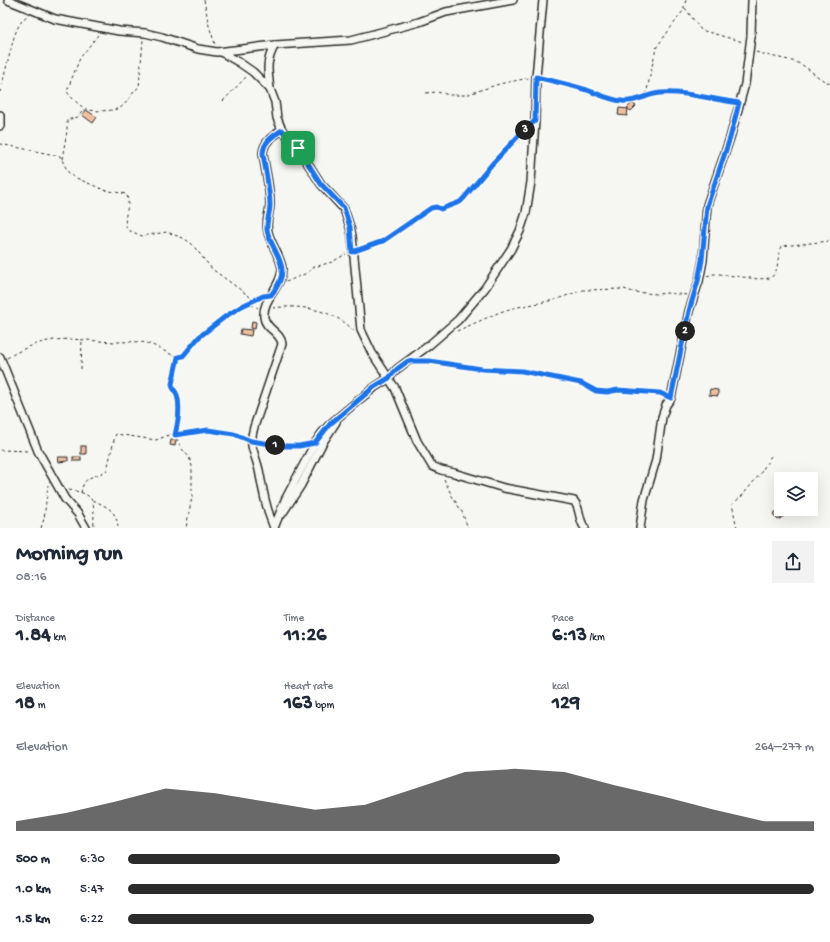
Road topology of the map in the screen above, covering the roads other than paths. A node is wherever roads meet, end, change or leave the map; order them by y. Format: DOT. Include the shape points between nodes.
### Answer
graph roads {
  1 [pos="8,0"];
  2 [pos="513,0"];
  3 [pos="543,0"];
  4 [pos="752,0"];
  5 [pos="275,45"];
  6 [pos="219,52"];
  7 [pos="270,90"];
  8 [pos="0,115"];
  9 [pos="0,126"];
  10 [pos="282,130"];
  11 [pos="1,357"];
  12 [pos="389,378"];
  13 [pos="340,416"];
  14 [pos="86,528"];
  15 [pos="274,528"];
  16 [pos="584,528"];
  17 [pos="640,528"];
  1 -- 6 [label="street" via="55,19 145,33 198,49"];
  2 -- 5 [label="street" via="446,12 351,40"];
  3 -- 12 [label="street" via="531,182 520,231 511,250 485,288 458,320"];
  4 -- 17 [label="street" via="745,84 707,206 698,281 689,311 671,398 662,417 656,460 644,500"];
  5 -- 6 [label="street"];
  5 -- 7 [label="street" via="270,52 267,66"];
  6 -- 7 [label="street" via="253,72"];
  7 -- 10 [label="street"];
  8 -- 9 [label="street"];
  10 -- 12 [label="street" via="298,148 321,184 344,208 350,227 361,330 367,345"];
  10 -- 15 [label="street" via="268,140 264,148 270,204 268,230 282,268 279,284 271,295 264,313 265,320 280,336 282,344 251,441 266,506"];
  11 -- 14 [label="street" via="38,451 65,499"];
  12 -- 13 [label="street" via="374,387"];
  12 -- 16 [label="street" via="432,466 504,488 574,501"];
  13 -- 15 [label="street"];
  13 -- 15 [label="street" via="315,443 284,500"];
}
